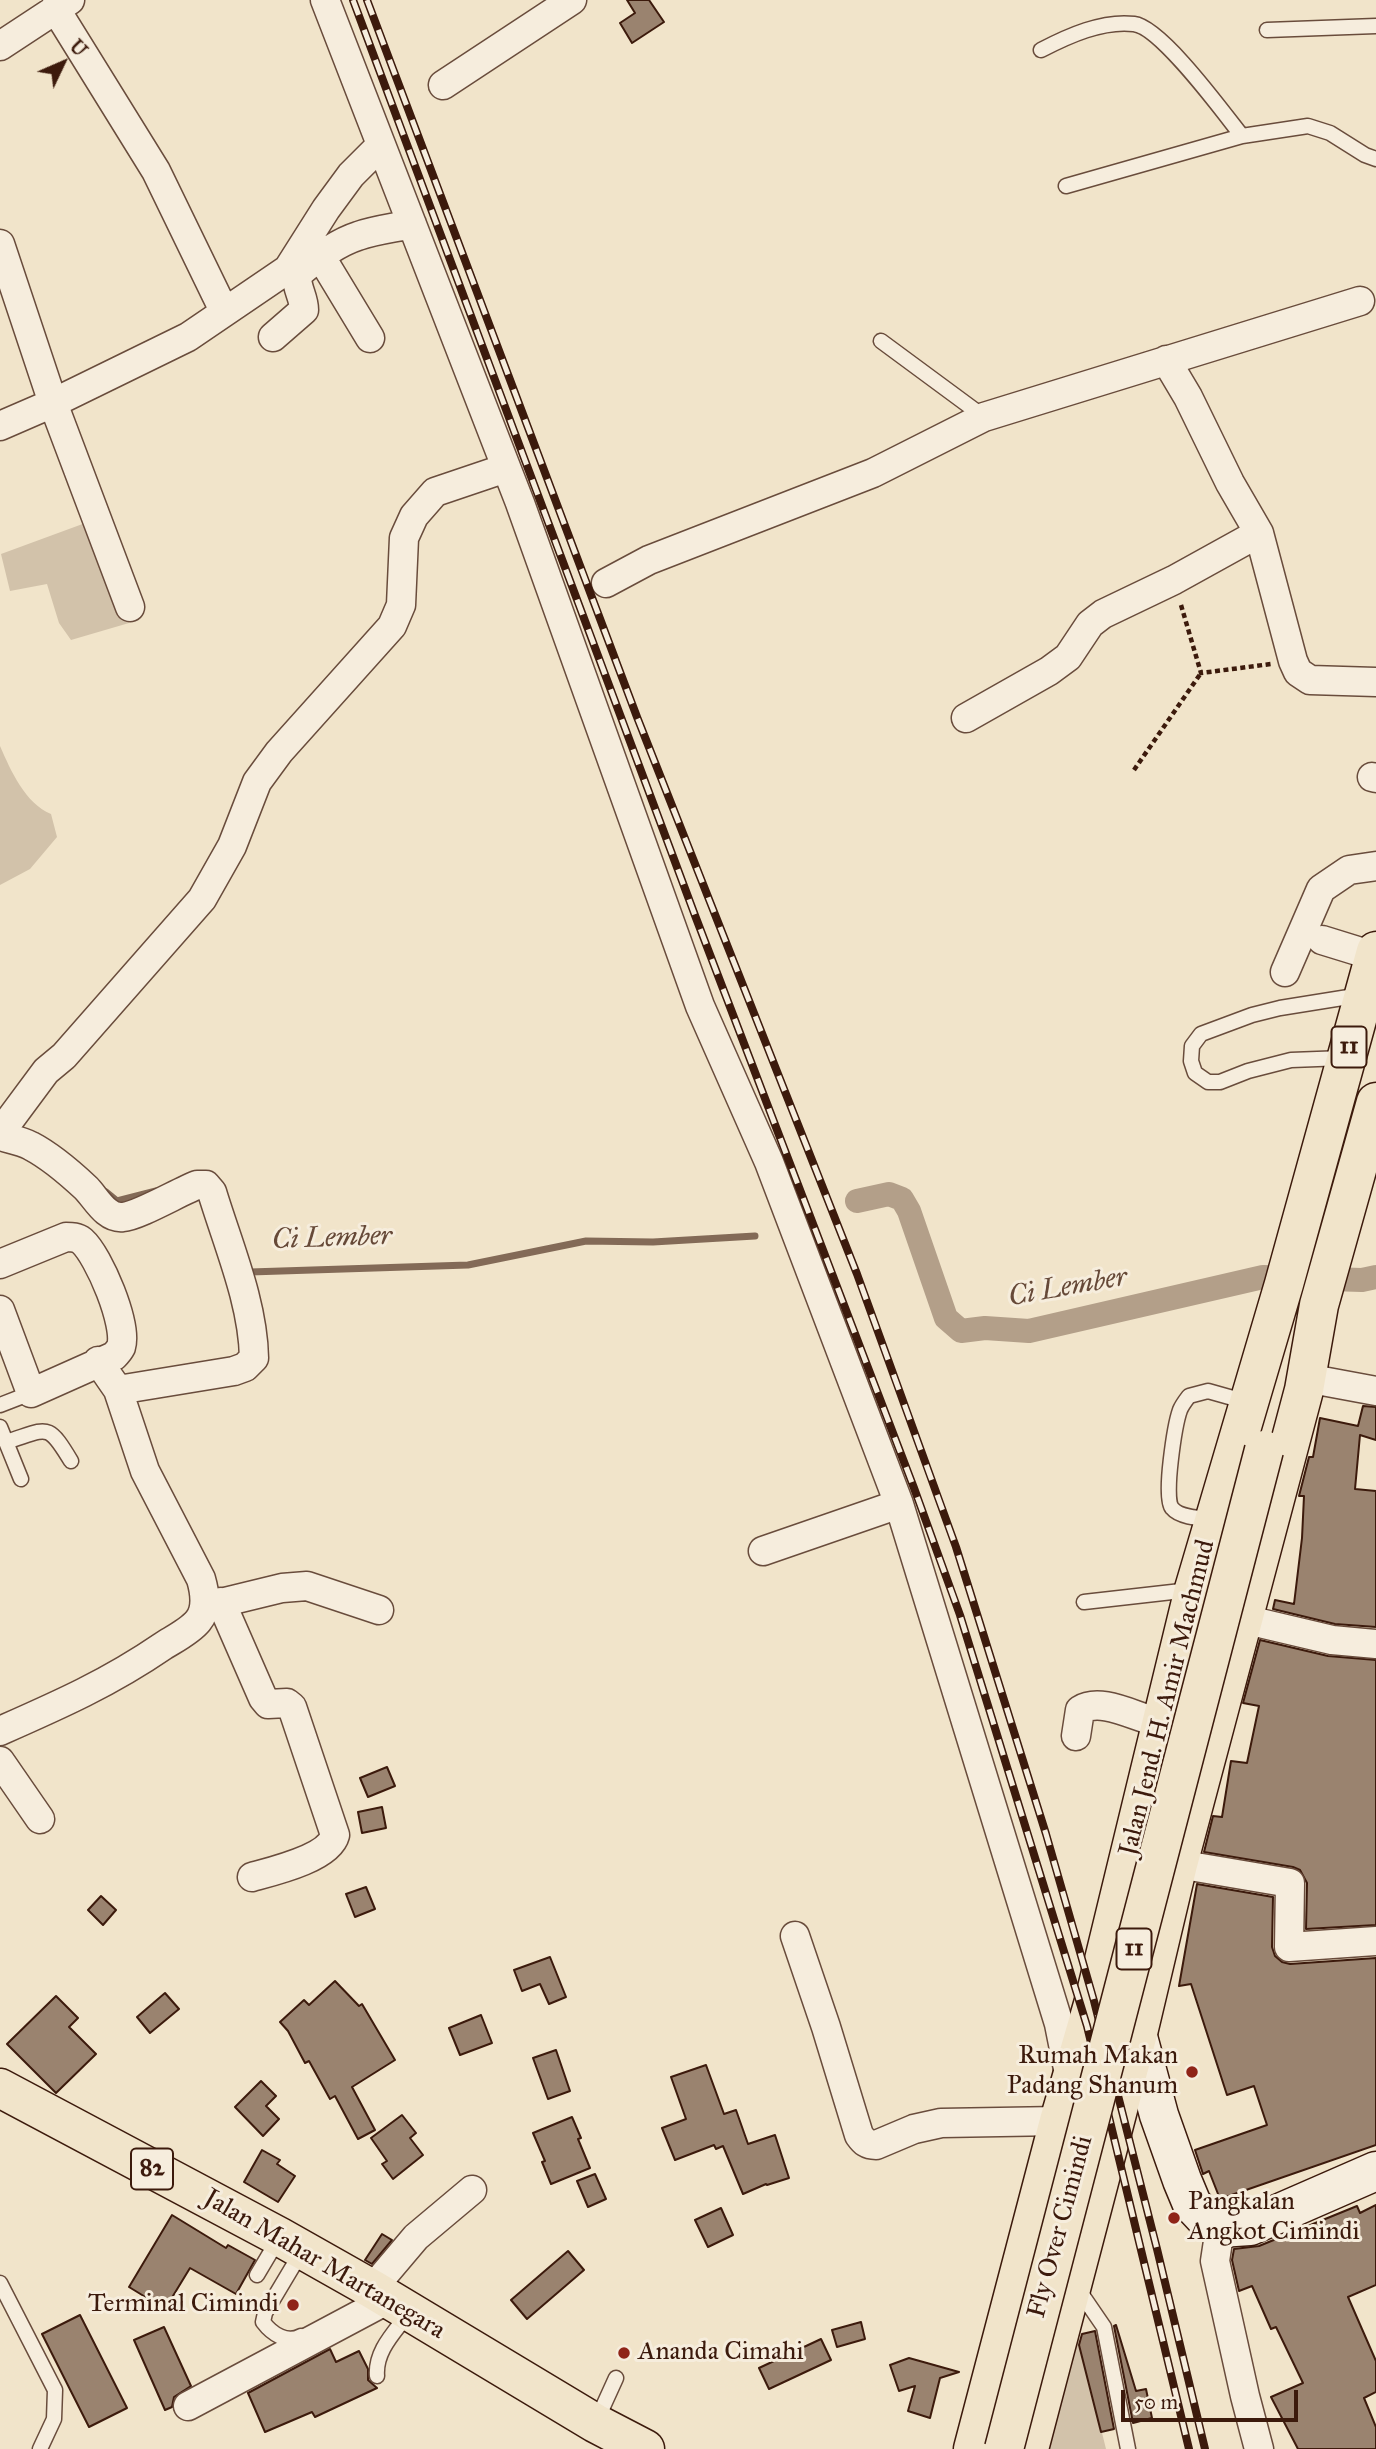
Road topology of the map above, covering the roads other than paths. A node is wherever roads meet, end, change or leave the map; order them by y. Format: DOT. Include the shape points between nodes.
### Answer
graph roads {
  1 [pos="326,0"];
  2 [pos="572,0"];
  3 [pos="59,3"];
  4 [pos="1376,26"];
  5 [pos="1267,30"];
  6 [pos="0,46"];
  7 [pos="1041,50"];
  8 [pos="443,85"];
  9 [pos="1242,136"];
  10 [pos="381,145"];
  11 [pos="1376,159"];
  12 [pos="1066,186"];
  13 [pos="412,224"];
  14 [pos="0,244"];
  15 [pos="321,257"];
  16 [pos="1360,301"];
  17 [pos="224,311"];
  18 [pos="273,337"];
  19 [pos="370,338"];
  20 [pos="881,341"];
  21 [pos="1166,360"];
  22 [pos="53,403"];
  23 [pos="984,417"];
  24 [pos="0,426"];
  25 [pos="506,468"];
  26 [pos="1259,533"];
  27 [pos="606,583"];
  28 [pos="130,607"];
  29 [pos="1376,682"];
  30 [pos="966,718"];
  31 [pos="1376,866"];
  32 [pos="1322,940"];
  33 [pos="1375,953"];
  34 [pos="1285,972"];
  35 [pos="1363,994"];
  36 [pos="1346,1058"];
  37 [pos="1376,1102"];
  38 [pos="4,1129"];
  39 [pos="1368,1160"];
  40 [pos="0,1264"];
  41 [pos="0,1310"];
  42 [pos="98,1361"];
  43 [pos="118,1391"];
  44 [pos="1376,1391"];
  45 [pos="1278,1392"];
  46 [pos="31,1393"];
  47 [pos="0,1405"];
  48 [pos="0,1427"];
  49 [pos="6,1442"];
  50 [pos="71,1461"];
  51 [pos="21,1479"];
  52 [pos="899,1504"];
  53 [pos="1214,1519"];
  54 [pos="763,1551"];
  55 [pos="1194,1589"];
  56 [pos="1084,1602"];
  57 [pos="213,1605"];
  58 [pos="379,1610"];
  59 [pos="1243,1619"];
  60 [pos="1376,1644"];
  61 [pos="1162,1723"];
  62 [pos="0,1731"];
  63 [pos="1076,1736"];
  64 [pos="0,1761"];
  65 [pos="40,1819"];
  66 [pos="1129,1854"];
  67 [pos="1178,1864"];
  68 [pos="252,1877"];
  69 [pos="1114,1915"];
  70 [pos="795,1936"];
  71 [pos="1376,1941"];
  72 [pos="1137,2037"];
  73 [pos="1071,2082"];
  74 [pos="0,2088"];
  75 [pos="1059,2120"];
  76 [pos="1376,2171"];
  77 [pos="472,2190"];
  78 [pos="1220,2228"];
  79 [pos="291,2244"];
  80 [pos="1020,2267"];
  81 [pos="257,2275"];
  82 [pos="1073,2281"];
  83 [pos="0,2283"];
  84 [pos="390,2300"];
  85 [pos="377,2376"];
  86 [pos="616,2378"];
  87 [pos="188,2406"];
  88 [pos="595,2423"];
  89 [pos="640,2448"];
  90 [pos="40,2449"];
  91 [pos="973,2449"];
  92 [pos="1004,2449"];
  93 [pos="1029,2449"];
  94 [pos="1128,2449"];
  95 [pos="1259,2449"];
  1 -- 10 [label="street"];
  2 -- 8 [label="street"];
  3 -- 6 [label="street"];
  3 -- 17 [label="street" via="156,171"];
  4 -- 5 [label="lane"];
  7 -- 9 [label="lane" via="1069,36 1107,26 1134,24 1148,29 1165,43"];
  9 -- 11 [label="lane" via="1308,126"];
  9 -- 12 [label="lane"];
  10 -- 13 [label="street"];
  10 -- 17 [label="street" via="351,175 288,269"];
  13 -- 15 [label="street" via="358,235"];
  13 -- 25 [label="street"];
  14 -- 22 [label="street"];
  15 -- 18 [label="street" via="296,275 304,310"];
  15 -- 19 [label="street"];
  16 -- 21 [label="street"];
  17 -- 22 [label="street" via="188,337"];
  20 -- 23 [label="lane"];
  21 -- 23 [label="street"];
  21 -- 26 [label="street"];
  22 -- 24 [label="street"];
  22 -- 28 [label="street"];
  23 -- 27 [label="street" via="873,473 649,560"];
  25 -- 38 [label="street" via="436,492 414,516 404,538 401,605 392,626 257,782 232,846 202,899 46,1071"];
  25 -- 52 [label="street" via="700,1006 769,1161"];
  26 -- 29 [label="street" via="1298,672 1310,680"];
  26 -- 30 [label="street" via="1103,614 1090,624 1068,657"];
  31 -- 34 [label="street" via="1349,870 1321,889"];
  32 -- 33 [label="street"];
  33 -- 35 [label="main road, Jalan Jend. H. Amir Machmud / 11"];
  35 -- 36 [label="main road, Jalan Jend. H. Amir Machmud / 11"];
  35 -- 36 [label="lane" via="1280,1007 1201,1034 1192,1046 1191,1061 1195,1073 1208,1082 1220,1082 1291,1060"];
  36 -- 45 [label="main road, Jalan Jend. H. Amir Machmud / 11" via="1283,1287"];
  37 -- 39 [label="main road, 11"];
  38 -- 43 [label="street" via="52,1160 116,1217 197,1185 206,1185 212,1192 246,1304 254,1358 234,1371"];
  39 -- 45 [label="main road, Fly Over Cimindi / 11" via="1321,1300"];
  40 -- 42 [label="street" via="66,1237 84,1242 102,1268 121,1326 121,1348 114,1356"];
  41 -- 46 [label="street"];
  42 -- 43 [label="street"];
  42 -- 46 [label="street"];
  43 -- 57 [label="street" via="145,1471"];
  44 -- 45 [label="street"];
  45 -- 53 [label="main road, Jalan Jend. H. Amir Machmud / 11"];
  45 -- 53 [label="lane" via="1208,1391 1189,1396 1180,1408 1169,1504 1174,1511 1192,1517"];
  45 -- 59 [label="main road, Jalan Jend. H. Amir Machmud / 11"];
  45 -- 92 [label="main road, Fly Over Cimindi / 11, bridge"];
  46 -- 47 [label="lane"];
  48 -- 49 [label="lane"];
  49 -- 50 [label="lane" via="50,1432"];
  49 -- 51 [label="lane"];
  52 -- 54 [label="street"];
  52 -- 73 [label="street" via="1059,2024"];
  53 -- 55 [label="main road, Jalan Jend. H. Amir Machmud / 11"];
  55 -- 56 [label="lane"];
  55 -- 61 [label="main road, Jalan Jend. H. Amir Machmud / 11"];
  57 -- 58 [label="street" via="307,1586"];
  57 -- 62 [label="street" via="190,1628 132,1667"];
  57 -- 68 [label="street" via="263,1698 268,1704 292,1707 335,1835 328,1849"];
  59 -- 60 [label="street" via="1332,1640"];
  59 -- 67 [label="main road, Jalan Jend. H. Amir Machmud / 11"];
  61 -- 63 [label="street" via="1087,1705 1080,1710"];
  61 -- 66 [label="main road, Jalan Jend. H. Amir Machmud / 11"];
  64 -- 65 [label="street"];
  66 -- 67 [label="main road"];
  66 -- 69 [label="main road, Jalan Jend. H. Amir Machmud / 11"];
  67 -- 71 [label="street" via="1290,1883 1289,1947"];
  67 -- 72 [label="main road, Jalan Jend. H. Amir Machmud / 11"];
  69 -- 72 [label="main road"];
  69 -- 73 [label="main road, Jalan Jend. H. Amir Machmud / 11"];
  70 -- 75 [label="street" via="863,2141 876,2145 941,2123"];
  72 -- 78 [label="main road" via="1159,2115 1192,2204"];
  72 -- 82 [label="main road, Jalan Jend. H. Amir Machmud / 11"];
  73 -- 75 [label="main road, Jalan Jend. H. Amir Machmud / 11"];
  74 -- 79 [label="main road, Jalan Mahar Martanegara / 82"];
  75 -- 80 [label="main road, Jalan Jend. H. Amir Machmud / 11"];
  76 -- 78 [label="main road" via="1250,2226"];
  77 -- 84 [label="street" via="415,2237"];
  78 -- 95 [label="street" via="1215,2260"];
  79 -- 81 [label="lane"];
  79 -- 84 [label="main road, Jalan Mahar Martanegara / 82"];
  79 -- 84 [label="lane" via="263,2322 275,2334 295,2339"];
  80 -- 82 [label="main road"];
  80 -- 91 [label="main road, Jalan Jend. H. Amir Machmud / 11"];
  82 -- 93 [label="main road, Jalan Jend. H. Amir Machmud / 11"];
  82 -- 94 [label="lane" via="1104,2328"];
  83 -- 90 [label="lane" via="55,2390 54,2419"];
  84 -- 85 [label="lane" via="385,2345 376,2361"];
  84 -- 87 [label="street"];
  84 -- 88 [label="main road, Jalan Mahar Martanegara / 82"];
  86 -- 88 [label="lane"];
  88 -- 89 [label="main road, Jalan Mahar Martanegara / 82"];
}
